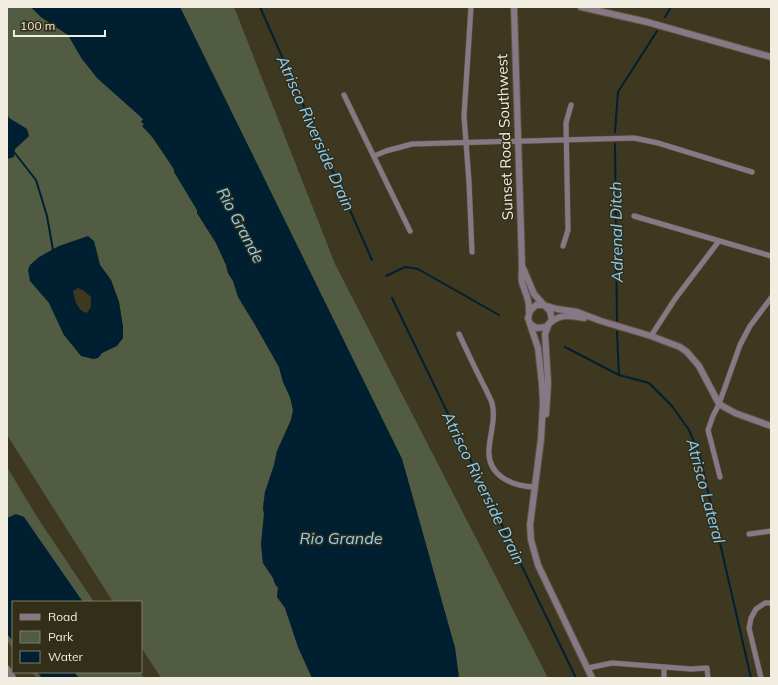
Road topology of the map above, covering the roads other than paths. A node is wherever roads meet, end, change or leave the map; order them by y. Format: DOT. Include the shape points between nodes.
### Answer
graph roads {
  1 [pos="471,7"];
  2 [pos="514,7"];
  3 [pos="581,7"];
  4 [pos="771,57"];
  5 [pos="344,95"];
  6 [pos="571,106"];
  7 [pos="566,139"];
  8 [pos="518,141"];
  9 [pos="466,142"];
  10 [pos="374,156"];
  11 [pos="752,172"];
  12 [pos="634,216"];
  13 [pos="410,231"];
  14 [pos="719,241"];
  15 [pos="563,246"];
  16 [pos="472,252"];
  17 [pos="771,256"];
  18 [pos="522,266"];
  19 [pos="771,298"];
  20 [pos="545,306"];
  21 [pos="529,312"];
  22 [pos="601,321"];
  23 [pos="530,324"];
  24 [pos="549,325"];
  25 [pos="459,334"];
  26 [pos="651,336"];
  27 [pos="720,404"];
  28 [pos="771,426"];
  29 [pos="541,439"];
  30 [pos="720,477"];
  31 [pos="534,486"];
  32 [pos="771,530"];
  33 [pos="749,534"];
  34 [pos="771,603"];
  35 [pos="664,667"];
  36 [pos="588,668"];
  37 [pos="7,669"];
  38 [pos="14,678"];
  39 [pos="592,678"];
  40 [pos="664,678"];
  41 [pos="708,678"];
  42 [pos="761,678"];
  1 -- 9 [label="street" via="464,116"];
  2 -- 8 [label="street, Sunset Road Southwest"];
  3 -- 4 [label="street" via="647,22"];
  5 -- 10 [label="street"];
  6 -- 7 [label="street" via="566,118"];
  7 -- 8 [label="street"];
  7 -- 11 [label="street" via="634,138"];
  7 -- 15 [label="street" via="568,230"];
  8 -- 9 [label="street"];
  8 -- 18 [label="street, Sunset Road Southwest"];
  9 -- 10 [label="street" via="412,144"];
  9 -- 16 [label="street"];
  10 -- 13 [label="street"];
  12 -- 14 [label="street"];
  14 -- 17 [label="street"];
  14 -- 26 [label="street" via="675,299"];
  18 -- 20 [label="street, Sunset Road Southwest" via="531,287"];
  18 -- 21 [label="street, Sunset Road Southwest" via="521,276 529,300"];
  19 -- 27 [label="street" via="750,326 740,345"];
  20 -- 21 [label="street" via="536,305"];
  20 -- 22 [label="street" via="556,310 573,311"];
  20 -- 24 [label="street" via="552,314"];
  21 -- 23 [label="street"];
  22 -- 24 [label="street" via="567,315 560,316"];
  22 -- 26 [label="street"];
  23 -- 24 [label="street" via="539,329"];
  23 -- 29 [label="street" via="538,348 542,384"];
  24 -- 29 [label="street" via="545,334 548,399"];
  25 -- 31 [label="street" via="492,404 489,448 492,465 496,473 513,484"];
  26 -- 27 [label="street" via="671,342 687,352 699,366"];
  27 -- 28 [label="street"];
  27 -- 30 [label="street" via="708,430"];
  29 -- 31 [label="street"];
  31 -- 36 [label="street" via="530,525 538,565"];
  32 -- 33 [label="street"];
  34 -- 42 [label="street" via="765,603 756,609 749,628"];
  35 -- 36 [label="street" via="612,663"];
  35 -- 40 [label="street"];
  35 -- 41 [label="street" via="707,668"];
  36 -- 39 [label="street"];
  37 -- 38 [label="street"];
}
